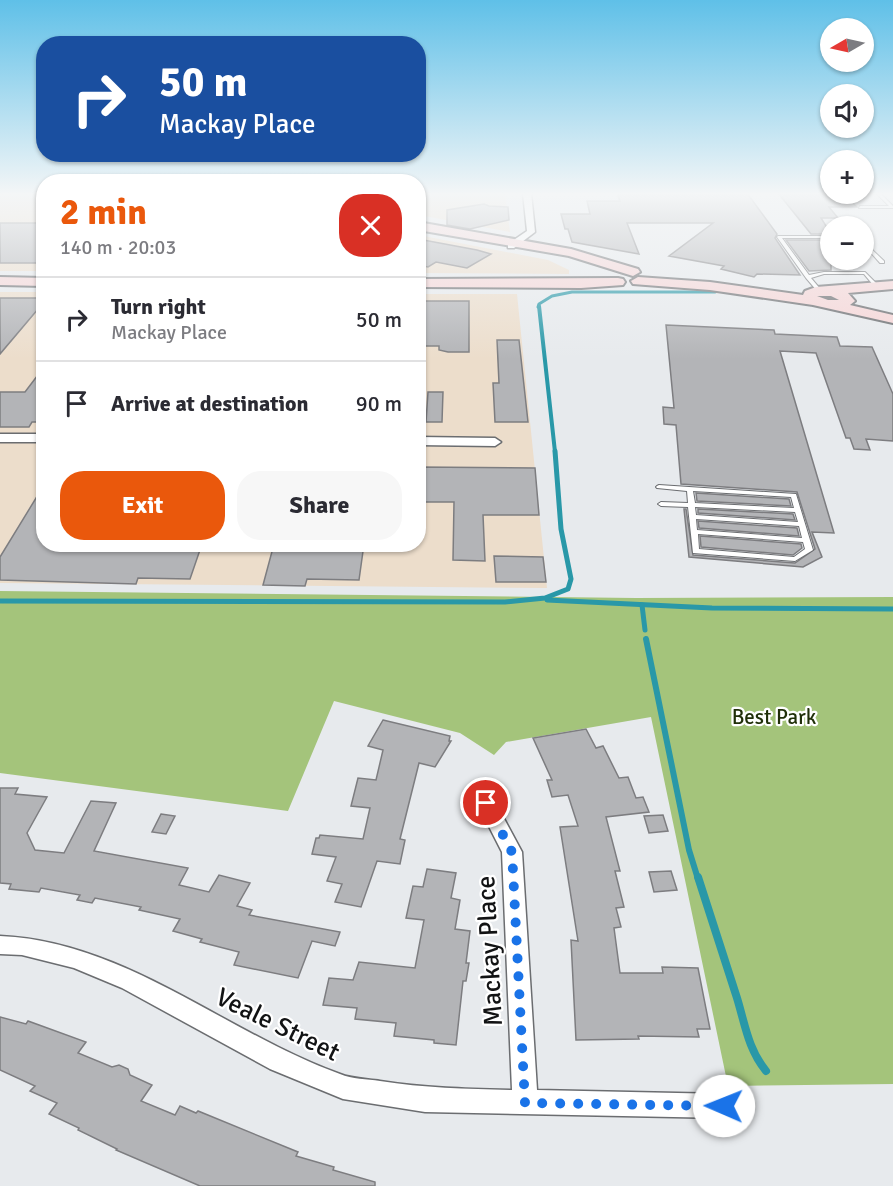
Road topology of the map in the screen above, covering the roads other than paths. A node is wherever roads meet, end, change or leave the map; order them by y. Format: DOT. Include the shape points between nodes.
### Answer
graph roads {
  1 [pos="527,248"];
  2 [pos="536,248"];
  3 [pos="787,248"];
  4 [pos="874,254"];
  5 [pos="882,262"];
  6 [pos="636,275"];
  7 [pos="612,276"];
  8 [pos="808,277"];
  9 [pos="0,281"];
  10 [pos="36,282"];
  11 [pos="426,283"];
  12 [pos="876,285"];
  13 [pos="892,285"];
  14 [pos="820,296"];
  15 [pos="847,299"];
  16 [pos="893,318"];
  17 [pos="0,438"];
  18 [pos="36,438"];
  19 [pos="426,441"];
  20 [pos="495,442"];
  21 [pos="659,487"];
  22 [pos="690,489"];
  23 [pos="661,504"];
  24 [pos="692,504"];
  25 [pos="798,510"];
  26 [pos="693,517"];
  27 [pos="801,524"];
  28 [pos="694,532"];
  29 [pos="806,540"];
  30 [pos="486,803"];
  31 [pos="0,945"];
  32 [pos="525,1103"];
  33 [pos="724,1106"];
  1 -- 7 [label="main road" via="578,261"];
  2 -- 6 [label="main road" via="585,256"];
  3 -- 8 [label="lane"];
  4 -- 5 [label="lane"];
  6 -- 7 [label="main road"];
  6 -- 14 [label="main road"];
  7 -- 11 [label="main road" via="556,284"];
  8 -- 12 [label="lane" via="865,273"];
  8 -- 14 [label="lane"];
  9 -- 10 [label="main road"];
  12 -- 13 [label="main road"];
  12 -- 14 [label="main road"];
  13 -- 15 [label="main road"];
  14 -- 15 [label="main road"];
  14 -- 16 [label="main road" via="854,312"];
  15 -- 16 [label="main road"];
  17 -- 18 [label="street"];
  19 -- 20 [label="street"];
  21 -- 22 [label="lane"];
  22 -- 24 [label="lane"];
  22 -- 25 [label="lane" via="794,495"];
  23 -- 24 [label="lane"];
  24 -- 25 [label="lane"];
  24 -- 26 [label="lane"];
  25 -- 27 [label="lane"];
  26 -- 27 [label="lane"];
  26 -- 28 [label="lane"];
  27 -- 29 [label="lane"];
  28 -- 29 [label="lane"];
  28 -- 29 [label="lane" via="696,551 795,559 810,549"];
  30 -- 32 [label="street, Mackay Place" via="512,852"];
  31 -- 32 [label="street, Veale Street" via="77,959 130,981 278,1061 343,1087 425,1100"];
  32 -- 33 [label="street, Veale Street"];
}
